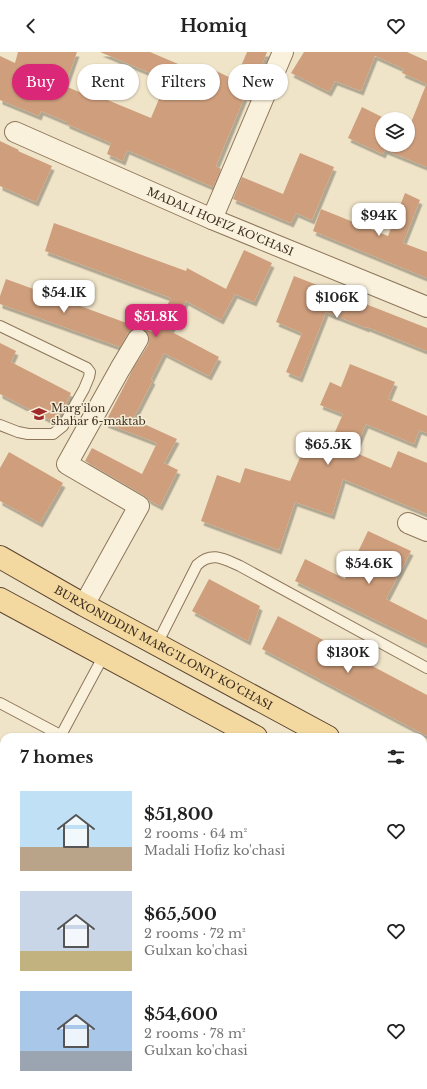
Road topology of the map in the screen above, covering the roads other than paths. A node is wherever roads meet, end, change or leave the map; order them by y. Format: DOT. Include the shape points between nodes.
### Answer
graph roads {
  1 [pos="283,52"];
  2 [pos="15,132"];
  3 [pos="212,219"];
  4 [pos="427,307"];
  5 [pos="0,326"];
  6 [pos="138,339"];
  7 [pos="0,425"];
  8 [pos="408,523"];
  9 [pos="427,531"];
  10 [pos="0,558"];
  11 [pos="0,599"];
  12 [pos="84,605"];
  13 [pos="157,644"];
  14 [pos="104,656"];
  15 [pos="427,668"];
  16 [pos="0,703"];
  17 [pos="56,733"];
  18 [pos="64,733"];
  19 [pos="246,733"];
  20 [pos="321,733"];
  1 -- 3 [label="street"];
  2 -- 3 [label="street, MADALI HOFIZ KO'CHASI"];
  3 -- 4 [label="street, MADALI HOFIZ KO'CHASI"];
  5 -- 7 [label="lane" via="87,368 90,372 84,389 63,426 53,434 28,434"];
  6 -- 12 [label="street" via="67,464 139,506"];
  8 -- 9 [label="street"];
  10 -- 12 [label="main road, BURXONIDDIN MARG’ILONIY KO’CHASI"];
  11 -- 14 [label="main road"];
  12 -- 13 [label="main road, BURXONIDDIN MARG’ILONIY KO’CHASI"];
  13 -- 15 [label="lane" via="197,565 210,557 221,558 240,566"];
  13 -- 20 [label="main road, BURXONIDDIN MARG’ILONIY KO’CHASI"];
  14 -- 18 [label="lane"];
  14 -- 19 [label="main road"];
  16 -- 17 [label="lane"];
}
